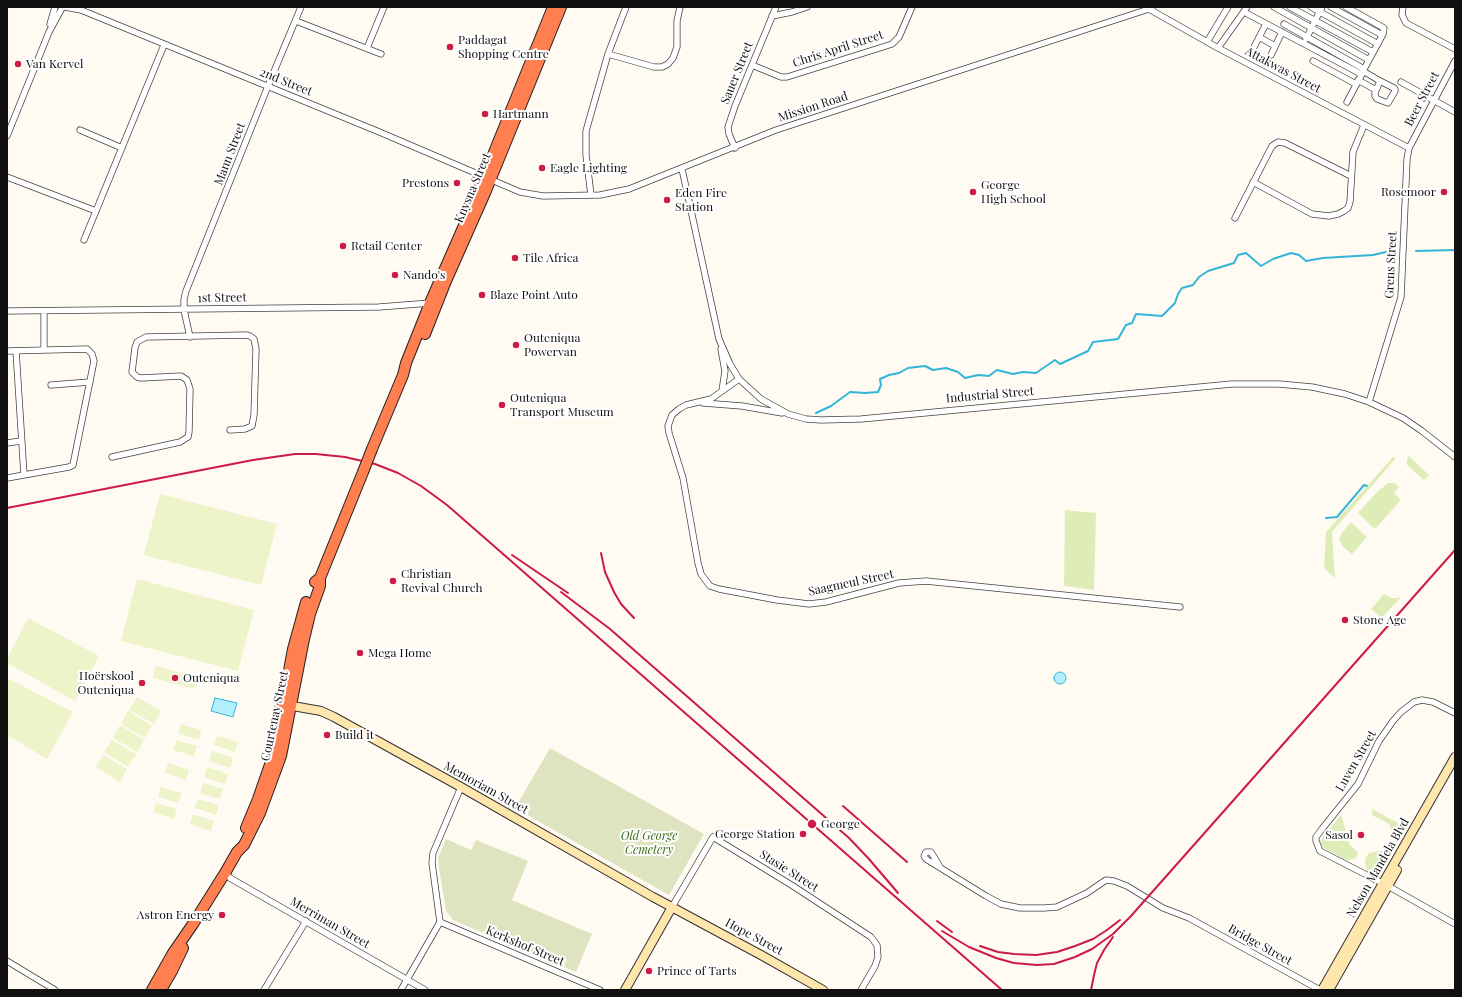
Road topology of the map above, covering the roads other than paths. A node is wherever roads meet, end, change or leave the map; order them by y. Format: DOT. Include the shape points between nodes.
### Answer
graph roads {
  1 [pos="61,7"];
  2 [pos="302,7"];
  3 [pos="384,7"];
  4 [pos="553,7"];
  5 [pos="561,7"];
  6 [pos="626,7"];
  7 [pos="680,7"];
  8 [pos="776,7"];
  9 [pos="807,7"];
  10 [pos="912,7"];
  11 [pos="1228,7"];
  12 [pos="1274,7"];
  13 [pos="1311,7"];
  14 [pos="1331,7"];
  15 [pos="1346,7"];
  16 [pos="1403,7"];
  17 [pos="79,8"];
  18 [pos="1150,8"];
  19 [pos="1246,9"];
  20 [pos="1287,9"];
  21 [pos="1321,9"];
  22 [pos="772,16"];
  23 [pos="1315,20"];
  24 [pos="296,21"];
  25 [pos="1266,24"];
  26 [pos="1284,24"];
  27 [pos="1311,27"];
  28 [pos="1282,32"];
  29 [pos="1382,35"];
  30 [pos="1259,37"];
  31 [pos="1306,37"];
  32 [pos="1207,42"];
  33 [pos="1303,44"];
  34 [pos="1378,44"];
  35 [pos="164,45"];
  36 [pos="1275,46"];
  37 [pos="1254,47"];
  38 [pos="367,48"];
  39 [pos="1218,48"];
  40 [pos="1455,49"];
  41 [pos="1373,52"];
  42 [pos="381,54"];
  43 [pos="608,54"];
  44 [pos="1271,55"];
  45 [pos="1333,59"];
  46 [pos="1369,60"];
  47 [pos="1313,61"];
  48 [pos="1455,61"];
  49 [pos="752,64"];
  50 [pos="1328,68"];
  51 [pos="1363,71"];
  52 [pos="1380,81"];
  53 [pos="1357,82"];
  54 [pos="1401,82"];
  55 [pos="268,86"];
  56 [pos="1376,90"];
  57 [pos="1434,100"];
  58 [pos="1347,102"];
  59 [pos="1455,112"];
  60 [pos="1364,126"];
  61 [pos="80,130"];
  62 [pos="7,136"];
  63 [pos="122,148"];
  64 [pos="735,148"];
  65 [pos="1409,148"];
  66 [pos="682,169"];
  67 [pos="1351,176"];
  68 [pos="7,177"];
  69 [pos="487,178"];
  70 [pos="1253,182"];
  71 [pos="591,195"];
  72 [pos="96,212"];
  73 [pos="1235,218"];
  74 [pos="84,240"];
  75 [pos="434,304"];
  76 [pos="184,310"];
  77 [pos="7,311"];
  78 [pos="44,311"];
  79 [pos="190,336"];
  80 [pos="719,339"];
  81 [pos="44,350"];
  82 [pos="7,351"];
  83 [pos="16,351"];
  84 [pos="739,379"];
  85 [pos="90,382"];
  86 [pos="51,385"];
  87 [pos="722,390"];
  88 [pos="700,402"];
  89 [pos="1369,402"];
  90 [pos="788,414"];
  91 [pos="230,430"];
  92 [pos="21,442"];
  93 [pos="7,443"];
  94 [pos="372,449"];
  95 [pos="112,457"];
  96 [pos="1455,457"];
  97 [pos="24,475"];
  98 [pos="7,478"];
  99 [pos="1180,607"];
  100 [pos="287,705"];
  101 [pos="1455,713"];
  102 [pos="1455,758"];
  103 [pos="1455,768"];
  104 [pos="461,787"];
  105 [pos="940,867"];
  106 [pos="225,873"];
  107 [pos="1385,885"];
  108 [pos="672,907"];
  109 [pos="306,921"];
  110 [pos="440,922"];
  111 [pos="194,924"];
  112 [pos="1455,924"];
  113 [pos="7,960"];
  114 [pos="407,980"];
  115 [pos="55,990"];
  116 [pos="152,990"];
  117 [pos="161,990"];
  118 [pos="264,990"];
  119 [pos="401,990"];
  120 [pos="425,990"];
  121 [pos="600,990"];
  122 [pos="625,990"];
  123 [pos="823,990"];
  124 [pos="861,990"];
  125 [pos="1321,990"];
  126 [pos="1329,990"];
  1 -- 17 [label="street, 2nd Street"];
  1 -- 62 [label="street"];
  2 -- 24 [label="street, Mann Street"];
  3 -- 38 [label="street"];
  4 -- 69 [label="highway, Knysna Street"];
  5 -- 69 [label="highway, Knysna Street"];
  6 -- 43 [label="street"];
  7 -- 43 [label="street" via="677,47 668,64 654,67"];
  8 -- 22 [label="street, Sauer Street"];
  9 -- 22 [label="street"];
  10 -- 49 [label="street, Chris April Street" via="899,36 892,44 787,77 781,77"];
  11 -- 32 [label="street"];
  12 -- 20 [label="street"];
  13 -- 21 [label="street"];
  14 -- 29 [label="street"];
  15 -- 29 [label="street" via="1384,27"];
  16 -- 40 [label="street" via="1402,15 1406,23"];
  17 -- 35 [label="street, 2nd Street"];
  18 -- 32 [label="street, Attakwas Street"];
  18 -- 64 [label="street, Mission Road" via="776,130"];
  19 -- 25 [label="street"];
  19 -- 39 [label="street"];
  20 -- 23 [label="street"];
  20 -- 27 [label="street"];
  21 -- 23 [label="street"];
  21 -- 34 [label="street"];
  22 -- 49 [label="street, Sauer Street"];
  23 -- 27 [label="street"];
  23 -- 41 [label="street"];
  24 -- 38 [label="street"];
  24 -- 55 [label="street, Mann Street"];
  25 -- 28 [label="street"];
  25 -- 30 [label="street"];
  26 -- 31 [label="street"];
  27 -- 31 [label="street"];
  27 -- 46 [label="street"];
  28 -- 33 [label="street"];
  28 -- 36 [label="street"];
  29 -- 34 [label="street"];
  30 -- 36 [label="street"];
  30 -- 37 [label="street"];
  31 -- 33 [label="street"];
  31 -- 51 [label="street"];
  32 -- 39 [label="street, Attakwas Street"];
  33 -- 45 [label="street"];
  34 -- 41 [label="street"];
  35 -- 55 [label="street, 2nd Street"];
  35 -- 63 [label="street"];
  36 -- 44 [label="street"];
  38 -- 42 [label="street"];
  39 -- 60 [label="street, Attakwas Street"];
  41 -- 46 [label="street"];
  43 -- 71 [label="street" via="586,131 585,151"];
  45 -- 50 [label="street"];
  45 -- 51 [label="street"];
  46 -- 51 [label="street"];
  47 -- 50 [label="street"];
  48 -- 57 [label="street, Beer Street"];
  49 -- 64 [label="street, Sauer Street" via="728,127"];
  50 -- 53 [label="street"];
  51 -- 52 [label="street"];
  51 -- 53 [label="street"];
  52 -- 56 [label="street"];
  52 -- 56 [label="street" via="1395,91 1388,103 1375,98"];
  53 -- 56 [label="street"];
  53 -- 58 [label="street"];
  54 -- 57 [label="street"];
  55 -- 69 [label="street, 2nd Street"];
  55 -- 76 [label="street, Mann Street" via="186,291"];
  57 -- 59 [label="street"];
  57 -- 65 [label="street, Beer Street"];
  60 -- 65 [label="street, Attakwas Street"];
  60 -- 67 [label="street" via="1353,152"];
  61 -- 63 [label="street"];
  63 -- 72 [label="street"];
  64 -- 66 [label="street, Mission Road"];
  65 -- 89 [label="street, Grens Street" via="1401,297"];
  66 -- 71 [label="street, Mission Road" via="625,190"];
  66 -- 80 [label="street, Industrial Street"];
  67 -- 70 [label="street" via="1281,142 1272,146"];
  67 -- 70 [label="street" via="1348,208 1329,216 1312,214"];
  68 -- 72 [label="street"];
  69 -- 71 [label="street, Mission Road" via="535,196"];
  69 -- 75 [label="highway, Knysna Street"];
  70 -- 73 [label="street"];
  72 -- 74 [label="street"];
  75 -- 76 [label="street, 1st Street"];
  75 -- 94 [label="highway, Knysna Street" via="406,363"];
  76 -- 78 [label="street, 1st Street"];
  76 -- 79 [label="street, Mann Street"];
  77 -- 78 [label="street, 1st Street"];
  78 -- 81 [label="street"];
  79 -- 91 [label="street" via="247,335 255,343 252,426 245,430"];
  79 -- 95 [label="street" via="141,339 135,348 132,368 137,377 181,376 187,380 190,389 188,437 180,442"];
  80 -- 84 [label="street, Industrial Street"];
  80 -- 87 [label="street" via="725,371"];
  81 -- 83 [label="street"];
  81 -- 85 [label="street" via="90,350 94,361"];
  82 -- 83 [label="street"];
  83 -- 92 [label="street"];
  84 -- 87 [label="street, Saagmeul Street"];
  84 -- 90 [label="street, Industrial Street" via="761,398"];
  85 -- 86 [label="street"];
  85 -- 97 [label="street" via="73,465"];
  87 -- 88 [label="street, Saagmeul Street" via="711,399"];
  88 -- 90 [label="street"];
  88 -- 99 [label="street, Saagmeul Street" via="686,405 675,412 669,422 669,433 682,478 701,574 714,588 809,604 926,580"];
  89 -- 90 [label="street, Industrial Street" via="1312,387 1232,384 861,418 821,420"];
  89 -- 96 [label="street, Industrial Street" via="1403,418"];
  92 -- 93 [label="street"];
  92 -- 97 [label="street"];
  94 -- 100 [label="highway, Courtenay Street, bridge" via="320,578 320,586 310,614"];
  97 -- 98 [label="street"];
  100 -- 104 [label="street, Memoriam Street" via="326,713"];
  100 -- 106 [label="highway, Courtenay Street" via="273,756 255,806 237,852"];
  101 -- 107 [label="street, Luven Street" via="1433,702 1422,700 1414,702 1401,712 1378,741 1358,784 1316,837 1320,851"];
  102 -- 107 [label="street, Nelson Mandela Blvd"];
  103 -- 107 [label="street, Nelson Mandela Blvd"];
  104 -- 108 [label="street, Memoriam Street"];
  104 -- 110 [label="street" via="433,854"];
  105 -- 125 [label="street, Bridge Street" via="990,899 1009,906 1034,909 1057,906 1110,880 1127,886 1162,908 1189,918"];
  106 -- 109 [label="street, Merriman Street"];
  106 -- 111 [label="highway, Courtenay Street"];
  107 -- 112 [label="street"];
  107 -- 125 [label="street, Nelson Mandela Blvd"];
  107 -- 126 [label="street, Nelson Mandela Blvd"];
  108 -- 122 [label="street"];
  108 -- 123 [label="street, Hope Street"];
  108 -- 124 [label="street, Stasie Street" via="713,837 871,937 877,945 878,957"];
  109 -- 114 [label="street, Merriman Street"];
  109 -- 118 [label="street"];
  110 -- 114 [label="street"];
  110 -- 121 [label="street, Kerkshof Street"];
  111 -- 116 [label="highway, Courtenay Street" via="173,953"];
  111 -- 117 [label="highway, Courtenay Street"];
  113 -- 115 [label="street"];
  114 -- 119 [label="street"];
  114 -- 120 [label="street, Merriman Street"];
}
